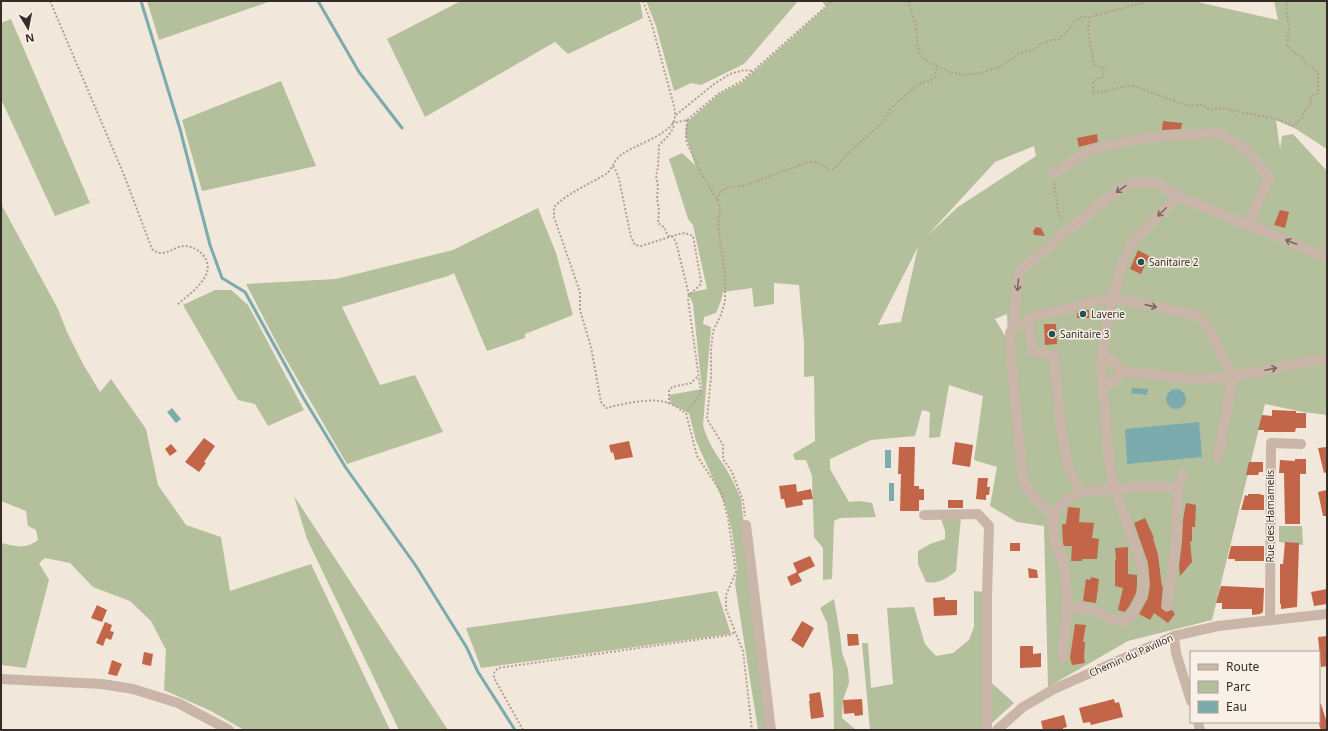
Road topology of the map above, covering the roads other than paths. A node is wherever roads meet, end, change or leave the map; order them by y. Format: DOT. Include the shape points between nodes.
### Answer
graph roads {
  1 [pos="1052,174"];
  2 [pos="1182,198"];
  3 [pos="1248,225"];
  4 [pos="1327,258"];
  5 [pos="1113,298"];
  6 [pos="1029,320"];
  7 [pos="1013,327"];
  8 [pos="1102,355"];
  9 [pos="1327,360"];
  10 [pos="1126,372"];
  11 [pos="1233,377"];
  12 [pos="1103,388"];
  13 [pos="1301,444"];
  14 [pos="1218,458"];
  15 [pos="1183,474"];
  16 [pos="1178,488"];
  17 [pos="1115,490"];
  18 [pos="1081,492"];
  19 [pos="924,515"];
  20 [pos="1054,517"];
  21 [pos="746,525"];
  22 [pos="1068,606"];
  23 [pos="1167,606"];
  24 [pos="1327,614"];
  25 [pos="1270,620"];
  26 [pos="1174,636"];
  27 [pos="1062,658"];
  28 [pos="1,679"];
  29 [pos="1190,698"];
  30 [pos="227,730"];
  31 [pos="770,730"];
  32 [pos="987,730"];
  33 [pos="997,730"];
  1 -- 3 [label="street" via="1098,148 1146,137 1219,133 1245,148 1269,178"];
  2 -- 3 [label="street"];
  2 -- 5 [label="street, one-way" via="1176,198 1134,240 1122,265"];
  2 -- 7 [label="street, one-way" via="1156,183 1130,183 1112,195 1019,272"];
  4 -- 3 [label="street, one-way"];
  5 -- 6 [label="street"];
  5 -- 8 [label="street"];
  5 -- 11 [label="street, one-way" via="1196,315 1210,331"];
  6 -- 7 [label="street"];
  6 -- 18 [label="street" via="1032,350 1054,357 1060,421 1068,467"];
  7 -- 20 [label="street" via="1010,333 1010,357 1024,484"];
  8 -- 10 [label="street"];
  8 -- 12 [label="street"];
  11 -- 9 [label="street, one-way" via="1310,361"];
  10 -- 11 [label="street" via="1194,379"];
  10 -- 12 [label="street"];
  11 -- 14 [label="street"];
  12 -- 17 [label="street" via="1109,464"];
  13 -- 25 [label="street, Rue des Hamamelis" via="1271,443"];
  15 -- 16 [label="street"];
  16 -- 17 [label="street" via="1148,486"];
  16 -- 23 [label="street" via="1176,541"];
  17 -- 18 [label="street"];
  17 -- 22 [label="street" via="1143,572 1142,596 1136,608 1123,622 1095,611"];
  18 -- 20 [label="street" via="1067,499 1057,509"];
  19 -- 32 [label="street" via="978,514 989,526"];
  20 -- 22 [label="street" via="1053,535 1064,566"];
  21 -- 31 [label="street"];
  22 -- 27 [label="street"];
  24 -- 25 [label="street, Chemin du Pavillon"];
  25 -- 26 [label="street, Chemin du Pavillon" via="1218,626"];
  26 -- 29 [label="street" via="1176,652"];
  26 -- 33 [label="street, Chemin du Pavillon" via="1054,690 1023,707"];
  28 -- 30 [label="street" via="102,684 133,689 178,703"];
}
